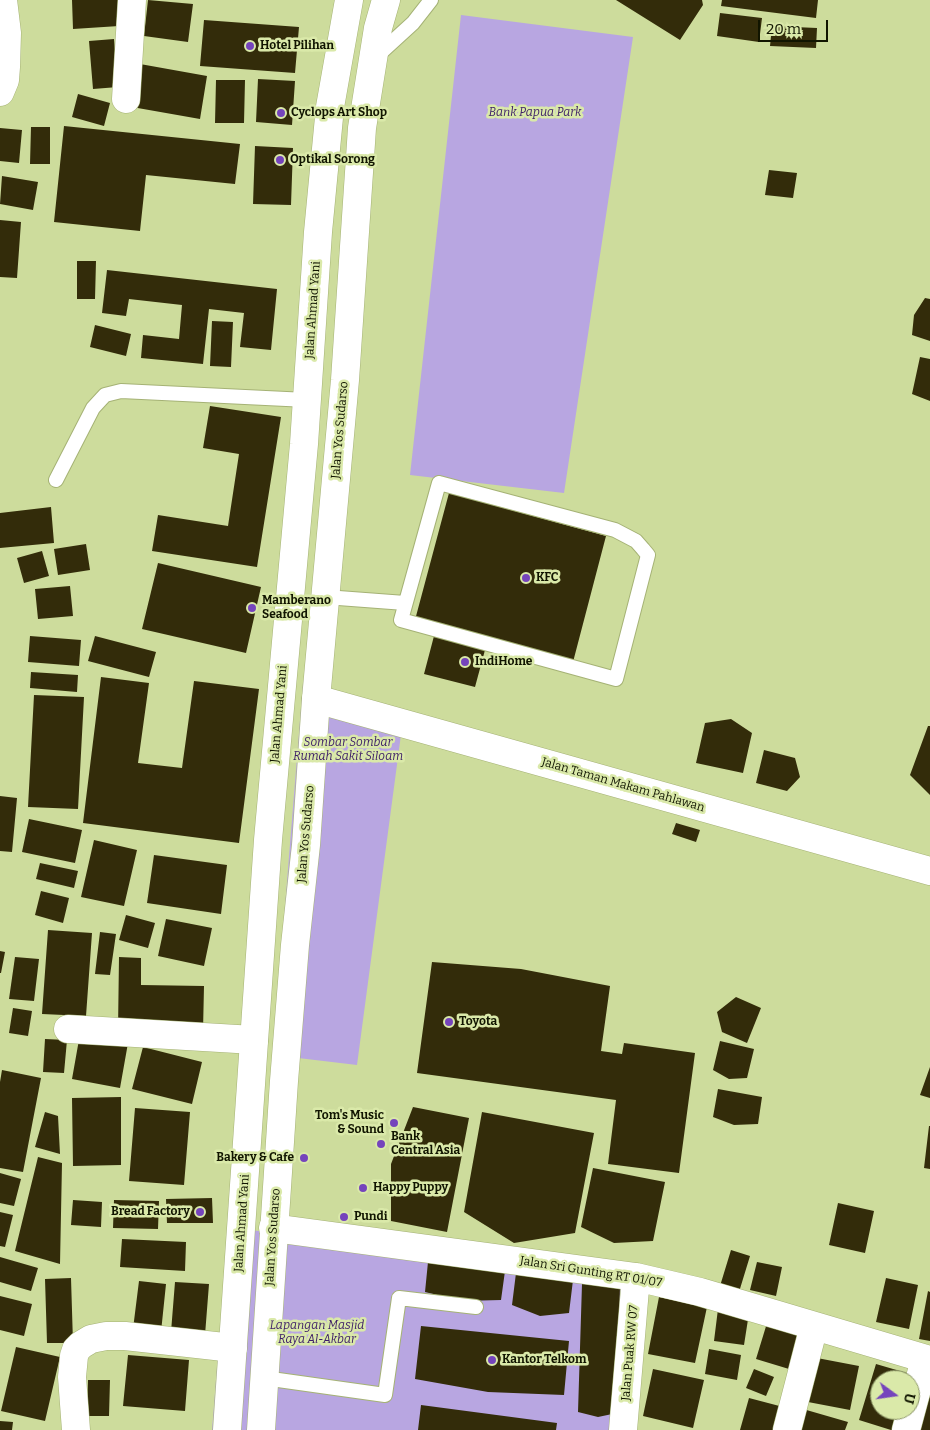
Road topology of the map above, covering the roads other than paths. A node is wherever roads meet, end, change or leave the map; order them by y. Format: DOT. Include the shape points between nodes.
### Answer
graph roads {
  1 [pos="3,0"];
  2 [pos="132,0"];
  3 [pos="349,0"];
  4 [pos="386,0"];
  5 [pos="431,0"];
  6 [pos="373,59"];
  7 [pos="0,92"];
  8 [pos="126,99"];
  9 [pos="307,400"];
  10 [pos="56,480"];
  11 [pos="325,597"];
  12 [pos="406,603"];
  13 [pos="316,699"];
  14 [pos="268,840"];
  15 [pos="306,845"];
  16 [pos="930,871"];
  17 [pos="68,1029"];
  18 [pos="254,1040"];
  19 [pos="273,1228"];
  20 [pos="636,1276"];
  21 [pos="476,1307"];
  22 [pos="814,1326"];
  23 [pos="233,1348"];
  24 [pos="928,1360"];
  25 [pos="264,1378"];
  26 [pos="76,1430"];
  27 [pos="227,1430"];
  28 [pos="261,1430"];
  29 [pos="623,1430"];
  30 [pos="787,1430"];
  31 [pos="906,1430"];
  1 -- 7 [label="main road" via="6,66"];
  2 -- 8 [label="main road"];
  3 -- 9 [label="main road, Jalan Ahmad Yani" via="330,107"];
  4 -- 6 [label="main road, Jalan Yos Sudarso"];
  5 -- 6 [label="lane" via="413,22"];
  6 -- 11 [label="main road, Jalan Yos Sudarso" via="362,128 345,380"];
  9 -- 10 [label="lane" via="121,391 105,396 93,408"];
  9 -- 14 [label="main road, Jalan Ahmad Yani"];
  11 -- 12 [label="lane"];
  11 -- 13 [label="main road, Jalan Yos Sudarso"];
  12 -- 12 [label="lane" via="401,620 616,679 648,556 636,541 615,530 440,483"];
  13 -- 15 [label="main road, Jalan Yos Sudarso"];
  13 -- 16 [label="main road, Jalan Taman Makam Pahlawan"];
  14 -- 15 [label="main road"];
  14 -- 18 [label="main road, Jalan Ahmad Yani"];
  15 -- 19 [label="main road, Jalan Yos Sudarso" via="294,955"];
  17 -- 18 [label="main road"];
  18 -- 23 [label="main road, Jalan Ahmad Yani"];
  19 -- 20 [label="main road, Jalan Sri Gunting RT 01/07"];
  19 -- 25 [label="main road, Jalan Yos Sudarso"];
  20 -- 22 [label="main road, Jalan Sri Gunting RT 01/07"];
  20 -- 29 [label="main road, Jalan Puak RW 07"];
  21 -- 25 [label="lane" via="399,1298 385,1395"];
  22 -- 24 [label="main road, Jalan Sri Gunting RT 01/07"];
  22 -- 30 [label="main road"];
  23 -- 26 [label="main road" via="125,1336 92,1339 81,1345 74,1356 72,1377"];
  23 -- 27 [label="main road, Jalan Ahmad Yani"];
  24 -- 31 [label="main road"];
  25 -- 28 [label="main road, Jalan Yos Sudarso"];
}
